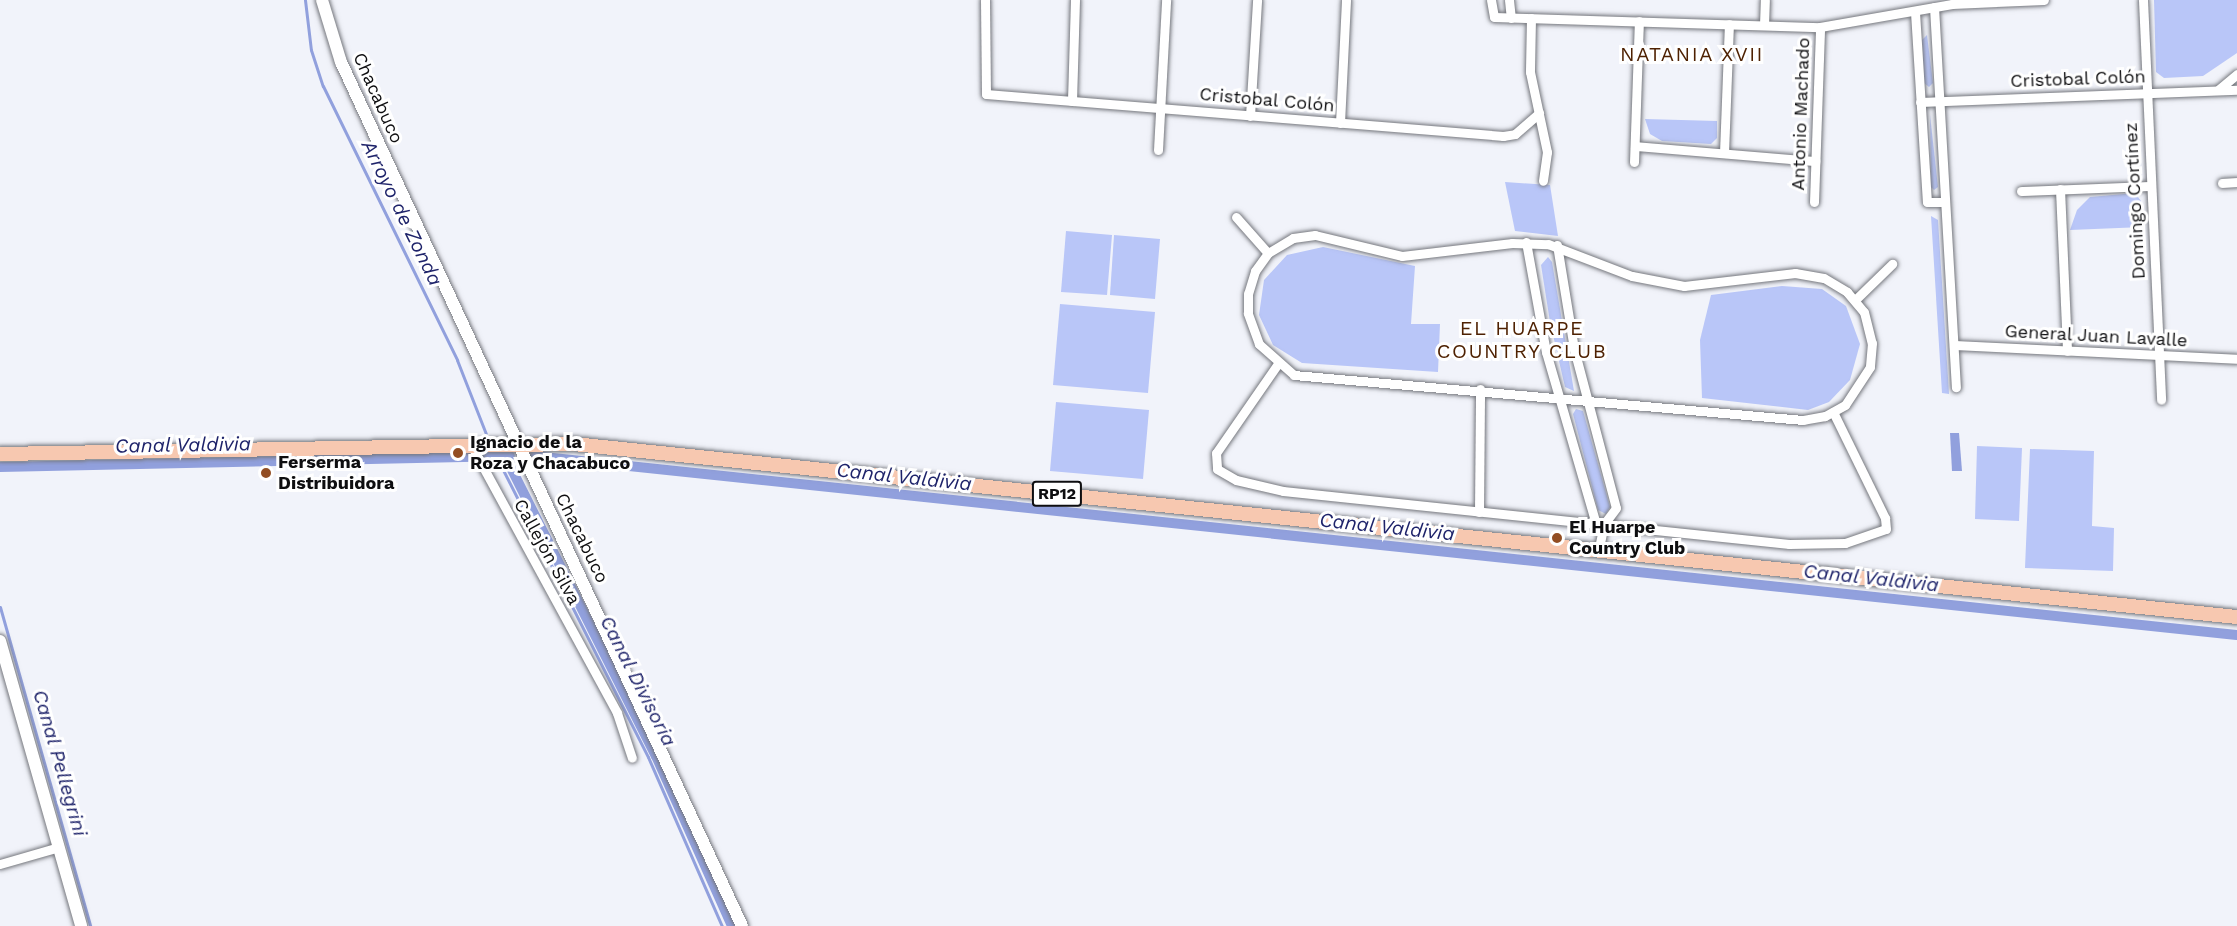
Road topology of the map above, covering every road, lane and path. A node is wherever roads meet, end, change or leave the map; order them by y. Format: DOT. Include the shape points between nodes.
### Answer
graph roads {
  1 [pos="322,0"];
  2 [pos="984,0"];
  3 [pos="1075,0"];
  4 [pos="1166,0"];
  5 [pos="1257,0"];
  6 [pos="1346,0"];
  7 [pos="1491,0"];
  8 [pos="1509,0"];
  9 [pos="1765,0"];
  10 [pos="2044,0"];
  11 [pos="2142,0"];
  12 [pos="1934,7"];
  13 [pos="1914,12"];
  14 [pos="1511,18"];
  15 [pos="1531,18"];
  16 [pos="1639,21"];
  17 [pos="1729,24"];
  18 [pos="1764,25"];
  19 [pos="1820,27"];
  20 [pos="2237,74"];
  21 [pos="2237,90"];
  22 [pos="2216,91"];
  23 [pos="2147,93"];
  24 [pos="1072,101"];
  25 [pos="1939,101"];
  26 [pos="1920,102"];
  27 [pos="1160,108"];
  28 [pos="1539,113"];
  29 [pos="1250,116"];
  30 [pos="1340,123"];
  31 [pos="1635,146"];
  32 [pos="1158,150"];
  33 [pos="1724,153"];
  34 [pos="1815,161"];
  35 [pos="1634,162"];
  36 [pos="1543,181"];
  37 [pos="2237,182"];
  38 [pos="2222,183"];
  39 [pos="2151,186"];
  40 [pos="2060,189"];
  41 [pos="2021,191"];
  42 [pos="1814,202"];
  43 [pos="1944,202"];
  44 [pos="1236,218"];
  45 [pos="1526,242"];
  46 [pos="1557,245"];
  47 [pos="1268,253"];
  48 [pos="1892,264"];
  49 [pos="1856,300"];
  50 [pos="1954,345"];
  51 [pos="2067,351"];
  52 [pos="2159,355"];
  53 [pos="2237,359"];
  54 [pos="1277,364"];
  55 [pos="1956,387"];
  56 [pos="1480,388"];
  57 [pos="1560,396"];
  58 [pos="1586,398"];
  59 [pos="2161,400"];
  60 [pos="1833,412"];
  61 [pos="514,443"];
  62 [pos="474,452"];
  63 [pos="0,454"];
  64 [pos="1479,512"];
  65 [pos="1600,524"];
  66 [pos="1599,546"];
  67 [pos="2237,617"];
  68 [pos="0,641"];
  69 [pos="2,655"];
  70 [pos="632,758"];
  71 [pos="59,847"];
  72 [pos="0,864"];
  73 [pos="81,926"];
  74 [pos="742,926"];
  1 -- 61 [label="street, Chacabuco" via="341,62"];
  2 -- 24 [label="street, Cristobal Colón" via="986,94"];
  3 -- 24 [label="street"];
  4 -- 27 [label="street"];
  5 -- 29 [label="street"];
  6 -- 30 [label="street"];
  7 -- 14 [label="street" via="1494,17"];
  8 -- 14 [label="street"];
  9 -- 18 [label="street"];
  10 -- 12 [label="street"];
  11 -- 23 [label="street, Domingo Cortínez"];
  12 -- 13 [label="street"];
  12 -- 25 [label="street"];
  13 -- 19 [label="street"];
  13 -- 26 [label="street"];
  14 -- 15 [label="street"];
  15 -- 16 [label="street"];
  15 -- 28 [label="street" via="1530,72"];
  16 -- 17 [label="street"];
  16 -- 31 [label="street"];
  17 -- 18 [label="street"];
  17 -- 33 [label="street"];
  18 -- 19 [label="street"];
  19 -- 34 [label="street, Antonio Machado"];
  20 -- 22 [label="street"];
  21 -- 22 [label="street, Cristobal Colón"];
  22 -- 23 [label="street, Cristobal Colón"];
  23 -- 25 [label="street, Cristobal Colón"];
  23 -- 39 [label="street, Domingo Cortínez"];
  24 -- 27 [label="street, Cristobal Colón"];
  25 -- 26 [label="street, Cristobal Colón"];
  25 -- 43 [label="street"];
  26 -- 43 [label="street" via="1927,202"];
  27 -- 29 [label="street, Cristobal Colón"];
  27 -- 32 [label="street"];
  28 -- 30 [label="street, Cristobal Colón" via="1508,136"];
  28 -- 36 [label="street" via="1547,152"];
  29 -- 30 [label="street, Cristobal Colón"];
  31 -- 33 [label="street"];
  31 -- 35 [label="street"];
  33 -- 34 [label="street"];
  34 -- 42 [label="street, Antonio Machado"];
  37 -- 38 [label="street"];
  39 -- 40 [label="street"];
  39 -- 52 [label="street, Domingo Cortínez"];
  40 -- 41 [label="street"];
  40 -- 51 [label="street"];
  43 -- 50 [label="street"];
  44 -- 47 [label="street"];
  45 -- 46 [label="street"];
  45 -- 47 [label="street" via="1418,256 1384,253 1315,235 1293,238"];
  45 -- 57 [label="street" via="1546,352"];
  46 -- 49 [label="street" via="1610,268 1659,282 1714,285 1795,273 1824,278"];
  46 -- 58 [label="street"];
  47 -- 54 [label="street" via="1250,284 1248,313 1259,344"];
  48 -- 49 [label="street"];
  49 -- 60 [label="street" via="1868,321 1870,368 1856,394"];
  50 -- 51 [label="street, General Juan Lavalle"];
  50 -- 55 [label="street"];
  51 -- 52 [label="street, General Juan Lavalle"];
  52 -- 53 [label="street, General Juan Lavalle"];
  52 -- 59 [label="street, Domingo Cortínez"];
  54 -- 56 [label="street" via="1308,378"];
  54 -- 64 [label="street" via="1216,453 1217,469 1282,491"];
  56 -- 57 [label="street"];
  56 -- 64 [label="street"];
  57 -- 58 [label="street"];
  57 -- 65 [label="street"];
  58 -- 60 [label="street" via="1793,420"];
  58 -- 65 [label="street" via="1616,508"];
  60 -- 65 [label="street" via="1885,518 1886,528 1876,536 1808,545"];
  61 -- 62 [label="main road, RP12"];
  61 -- 66 [label="main road, RP12" via="587,445"];
  61 -- 74 [label="street, Chacabuco"];
  62 -- 63 [label="main road, RP12"];
  62 -- 70 [label="street, Callejón Silva" via="617,713"];
  64 -- 65 [label="street"];
  65 -- 66 [label="street"];
  66 -- 67 [label="main road, RP12"];
  68 -- 69 [label="street"];
  69 -- 71 [label="street"];
  71 -- 72 [label="street"];
  71 -- 73 [label="street"];
}
